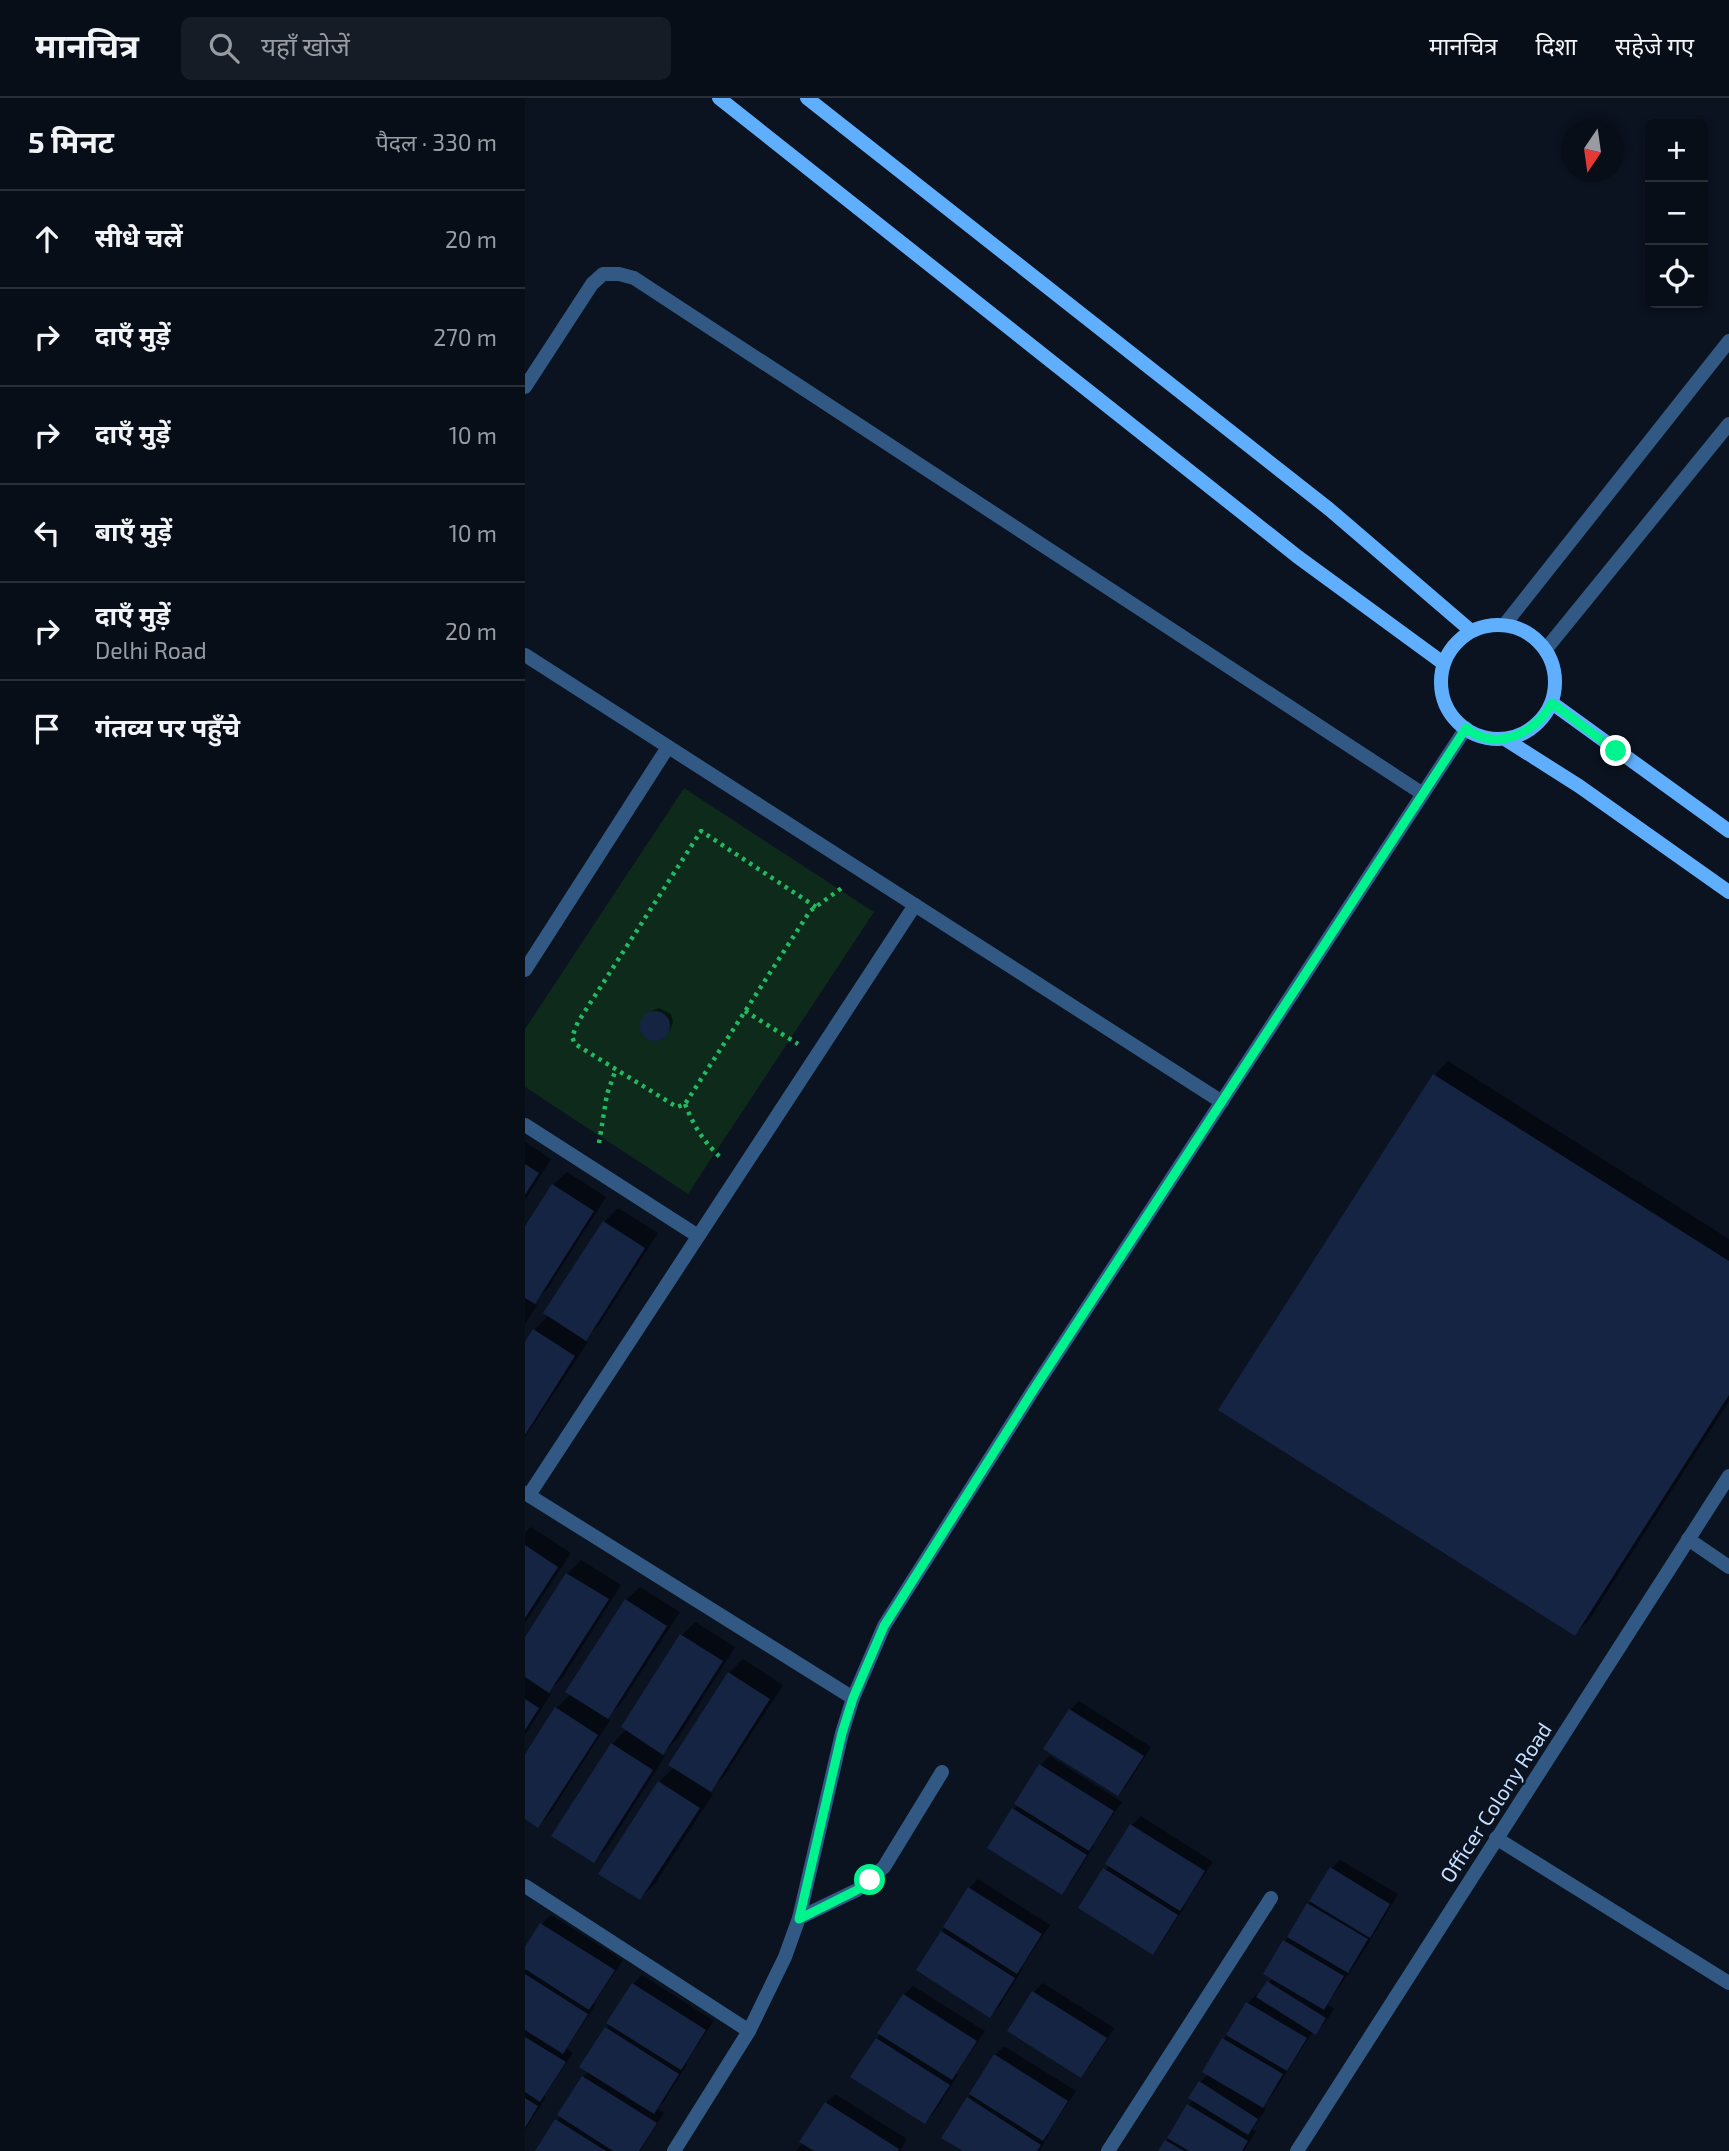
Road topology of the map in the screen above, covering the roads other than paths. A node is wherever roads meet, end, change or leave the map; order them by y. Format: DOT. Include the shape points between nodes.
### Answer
graph roads {
  1 [pos="719,98"];
  2 [pos="807,98"];
  3 [pos="1729,341"];
  4 [pos="525,387"];
  5 [pos="1729,424"];
  6 [pos="1505,624"];
  7 [pos="1470,630"];
  8 [pos="1546,649"];
  9 [pos="525,655"];
  10 [pos="1443,663"];
  11 [pos="1552,703"];
  12 [pos="1466,728"];
  13 [pos="1505,739"];
  14 [pos="668,747"];
  15 [pos="1423,794"];
  16 [pos="1729,831"];
  17 [pos="1729,892"];
  18 [pos="915,905"];
  19 [pos="525,970"];
  20 [pos="1222,1102"];
  21 [pos="525,1125"];
  22 [pos="698,1237"];
  23 [pos="1729,1476"];
  24 [pos="527,1494"];
  25 [pos="1688,1539"];
  26 [pos="1729,1567"];
  27 [pos="853,1698"];
  28 [pos="942,1772"];
  29 [pos="1496,1838"];
  30 [pos="525,1886"];
  31 [pos="1271,1898"];
  32 [pos="799,1919"];
  33 [pos="1729,1983"];
  34 [pos="749,2031"];
  35 [pos="674,2151"];
  36 [pos="1108,2151"];
  37 [pos="1297,2151"];
  1 -- 10 [label="main road" via="1287,548"];
  2 -- 7 [label="main road" via="1329,509"];
  3 -- 6 [label="street"];
  4 -- 15 [label="street" via="592,284 603,274 634,278"];
  5 -- 8 [label="street"];
  6 -- 7 [label="main road"];
  6 -- 8 [label="main road" via="1524,629"];
  7 -- 10 [label="main road" via="1451,646"];
  8 -- 11 [label="main road" via="1556,676"];
  9 -- 14 [label="street"];
  10 -- 12 [label="main road" via="1443,701 1452,717"];
  11 -- 13 [label="main road" via="1531,729"];
  11 -- 16 [label="main road"];
  12 -- 13 [label="main road" via="1473,734"];
  12 -- 15 [label="street"];
  13 -- 17 [label="main road"];
  14 -- 18 [label="street"];
  14 -- 19 [label="street"];
  15 -- 20 [label="street"];
  18 -- 20 [label="street"];
  18 -- 22 [label="street"];
  20 -- 27 [label="street" via="884,1626"];
  21 -- 22 [label="street"];
  22 -- 24 [label="street"];
  23 -- 25 [label="street, Officer Colony Road"];
  24 -- 27 [label="street"];
  25 -- 26 [label="street"];
  25 -- 29 [label="street, Officer Colony Road"];
  27 -- 32 [label="street"];
  28 -- 32 [label="street" via="884,1867 857,1890"];
  29 -- 33 [label="street"];
  29 -- 37 [label="street, Officer Colony Road"];
  30 -- 34 [label="street"];
  31 -- 36 [label="street"];
  32 -- 34 [label="street"];
  34 -- 35 [label="street"];
}
